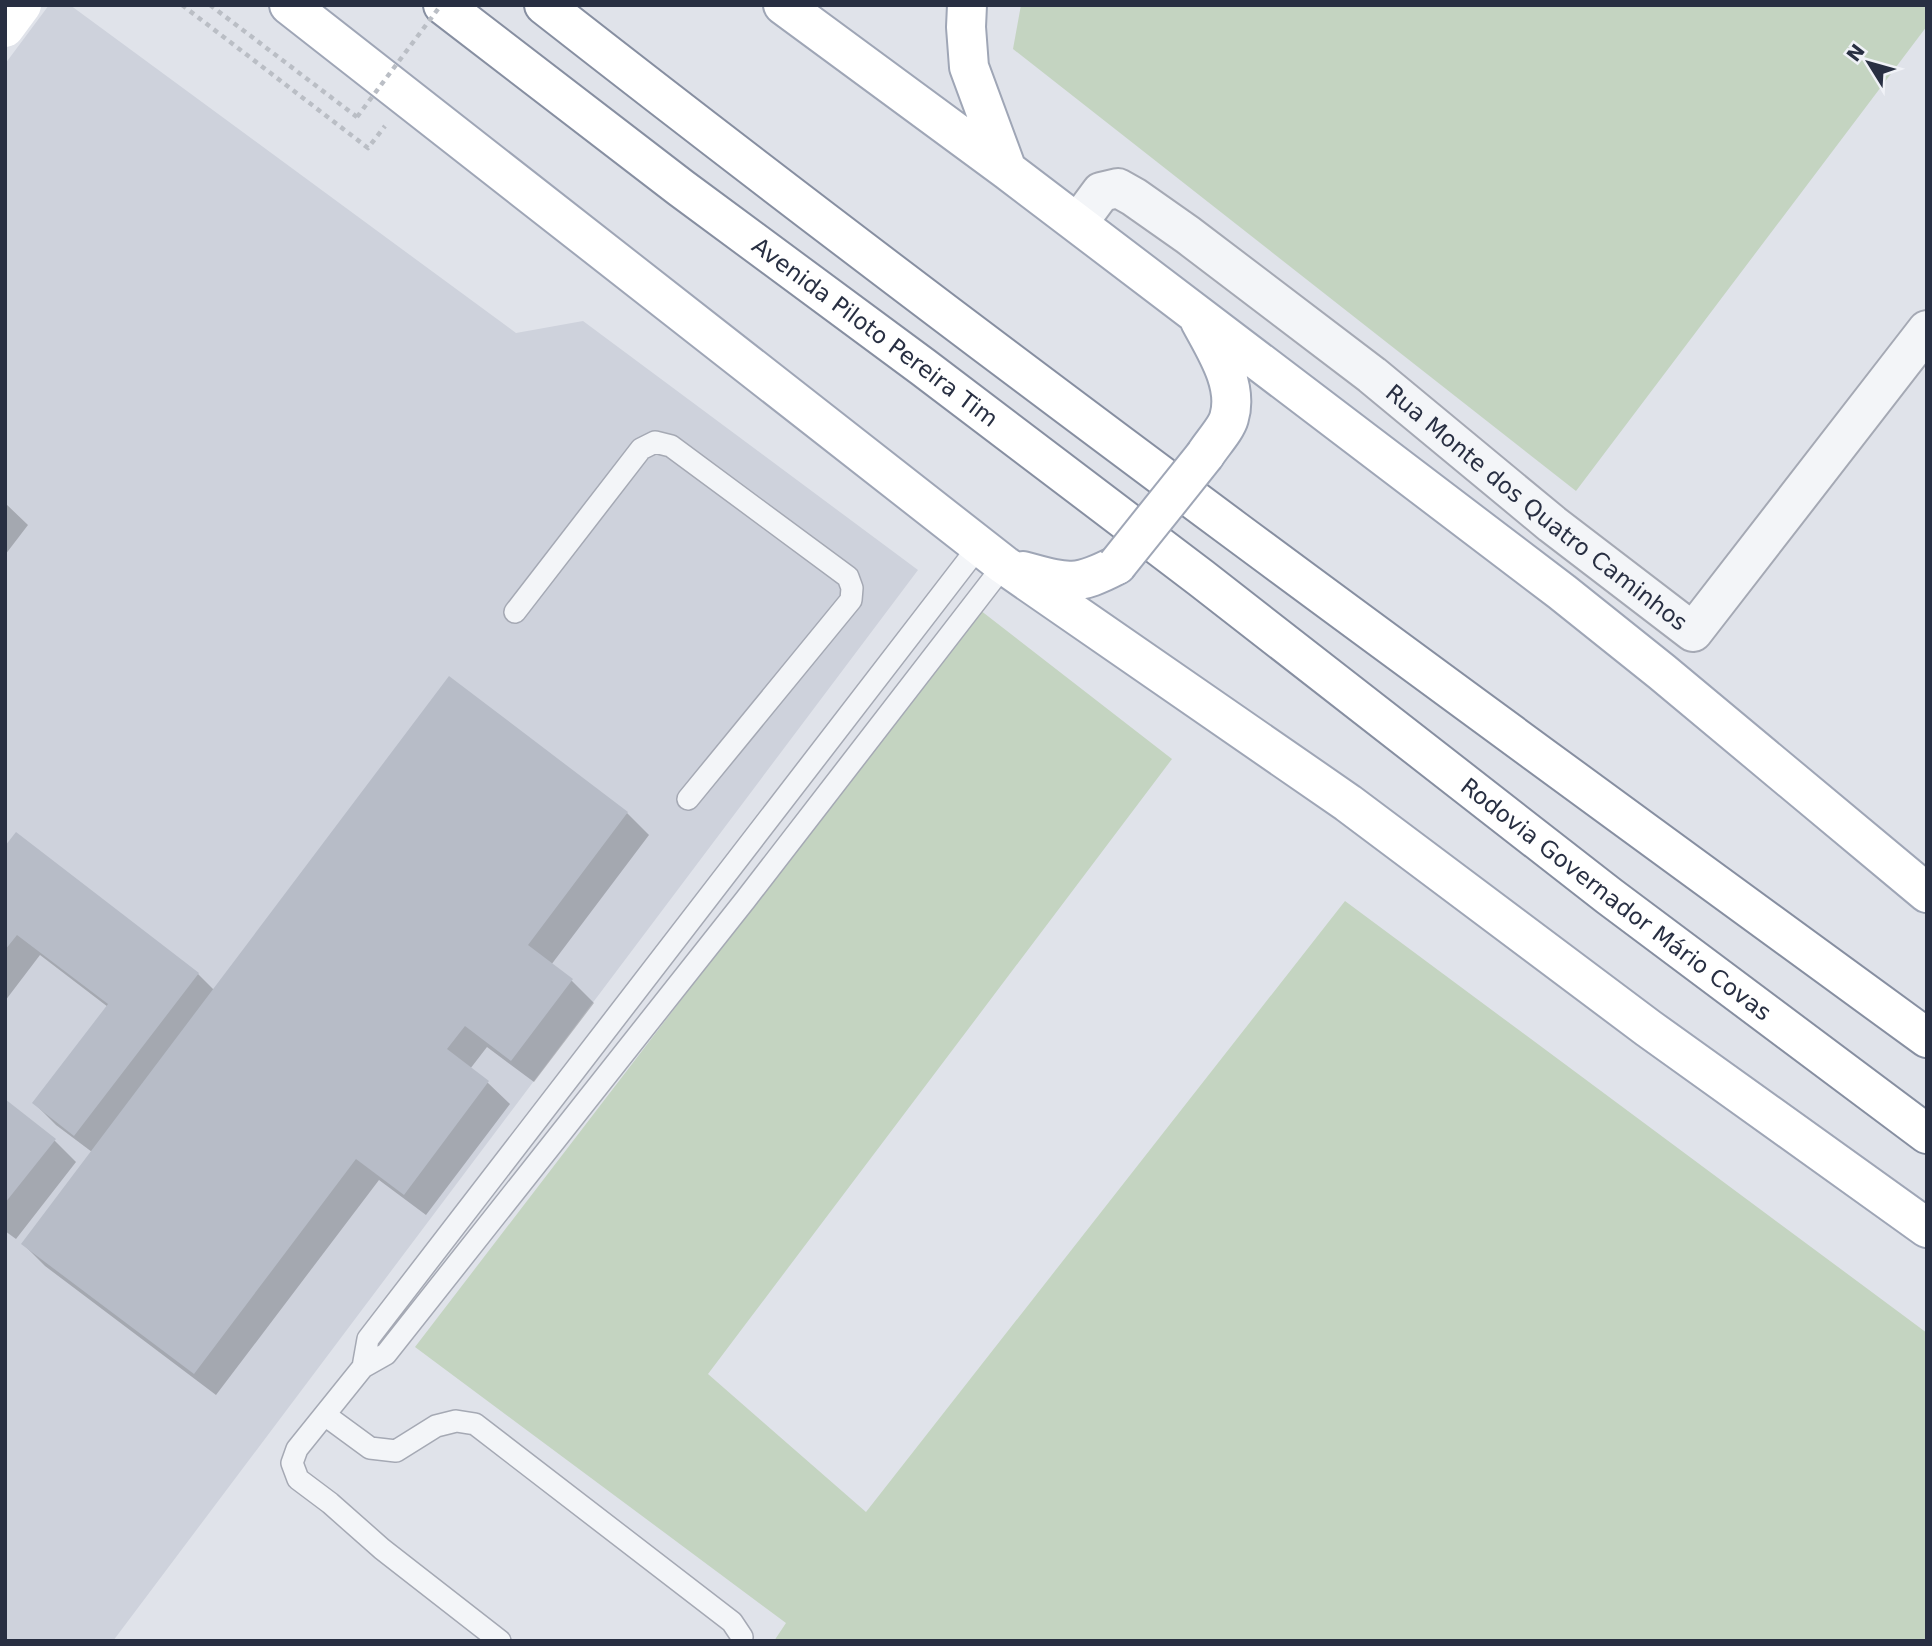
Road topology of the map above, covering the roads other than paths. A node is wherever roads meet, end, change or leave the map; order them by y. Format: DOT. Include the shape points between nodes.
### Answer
graph roads {
  1 [pos="22,5"];
  2 [pos="289,5"];
  3 [pos="338,5"];
  4 [pos="442,5"];
  5 [pos="544,5"];
  6 [pos="783,5"];
  7 [pos="967,5"];
  8 [pos="5,28"];
  9 [pos="363,64"];
  10 [pos="1007,170"];
  11 [pos="1078,223"];
  12 [pos="1196,312"];
  13 [pos="1927,330"];
  14 [pos="992,556"];
  15 [pos="515,612"];
  16 [pos="1693,632"];
  17 [pos="1308,660"];
  18 [pos="1662,672"];
  19 [pos="688,799"];
  20 [pos="722,881"];
  21 [pos="1927,893"];
  22 [pos="746,899"];
  23 [pos="1927,1038"];
  24 [pos="1927,1134"];
  25 [pos="1927,1228"];
  26 [pos="363,1367"];
  27 [pos="325,1415"];
  28 [pos="500,1641"];
  29 [pos="741,1641"];
  1 -- 8 [label="main road"];
  2 -- 9 [label="main road"];
  3 -- 9 [label="main road" via="340,28"];
  4 -- 17 [label="main road, Avenida Piloto Pereira Tim"];
  5 -- 23 [label="main road" via="934,306 1343,612"];
  6 -- 10 [label="main road"];
  7 -- 10 [label="main road" via="969,67"];
  9 -- 14 [label="main road"];
  10 -- 11 [label="main road"];
  11 -- 12 [label="main road"];
  11 -- 16 [label="street, Rua Monte dos Quatro Caminhos" via="1101,192 1118,188 1133,197 1372,375 1552,524"];
  12 -- 14 [label="main road, bridge" via="1224,364 1231,394 1229,419 1117,565 1085,580 1061,582"];
  12 -- 18 [label="main road"];
  13 -- 16 [label="street, Rua Monte dos Quatro Caminhos"];
  14 -- 20 [label="lane"];
  14 -- 22 [label="lane"];
  14 -- 25 [label="main road" via="1348,803 1648,1028"];
  15 -- 19 [label="lane" via="641,449 655,442 671,446 848,577 851,600"];
  16 -- 18 [label="street"];
  17 -- 24 [label="main road, Rodovia Governador Mário Covas" via="1609,897"];
  18 -- 21 [label="main road"];
  20 -- 22 [label="lane"];
  20 -- 26 [label="lane" via="368,1339"];
  22 -- 26 [label="lane" via="386,1354"];
  26 -- 27 [label="lane"];
  27 -- 28 [label="lane" via="292,1463 298,1479"];
  27 -- 29 [label="lane" via="370,1448 396,1451 436,1426 457,1421 475,1424 732,1622"];
}
